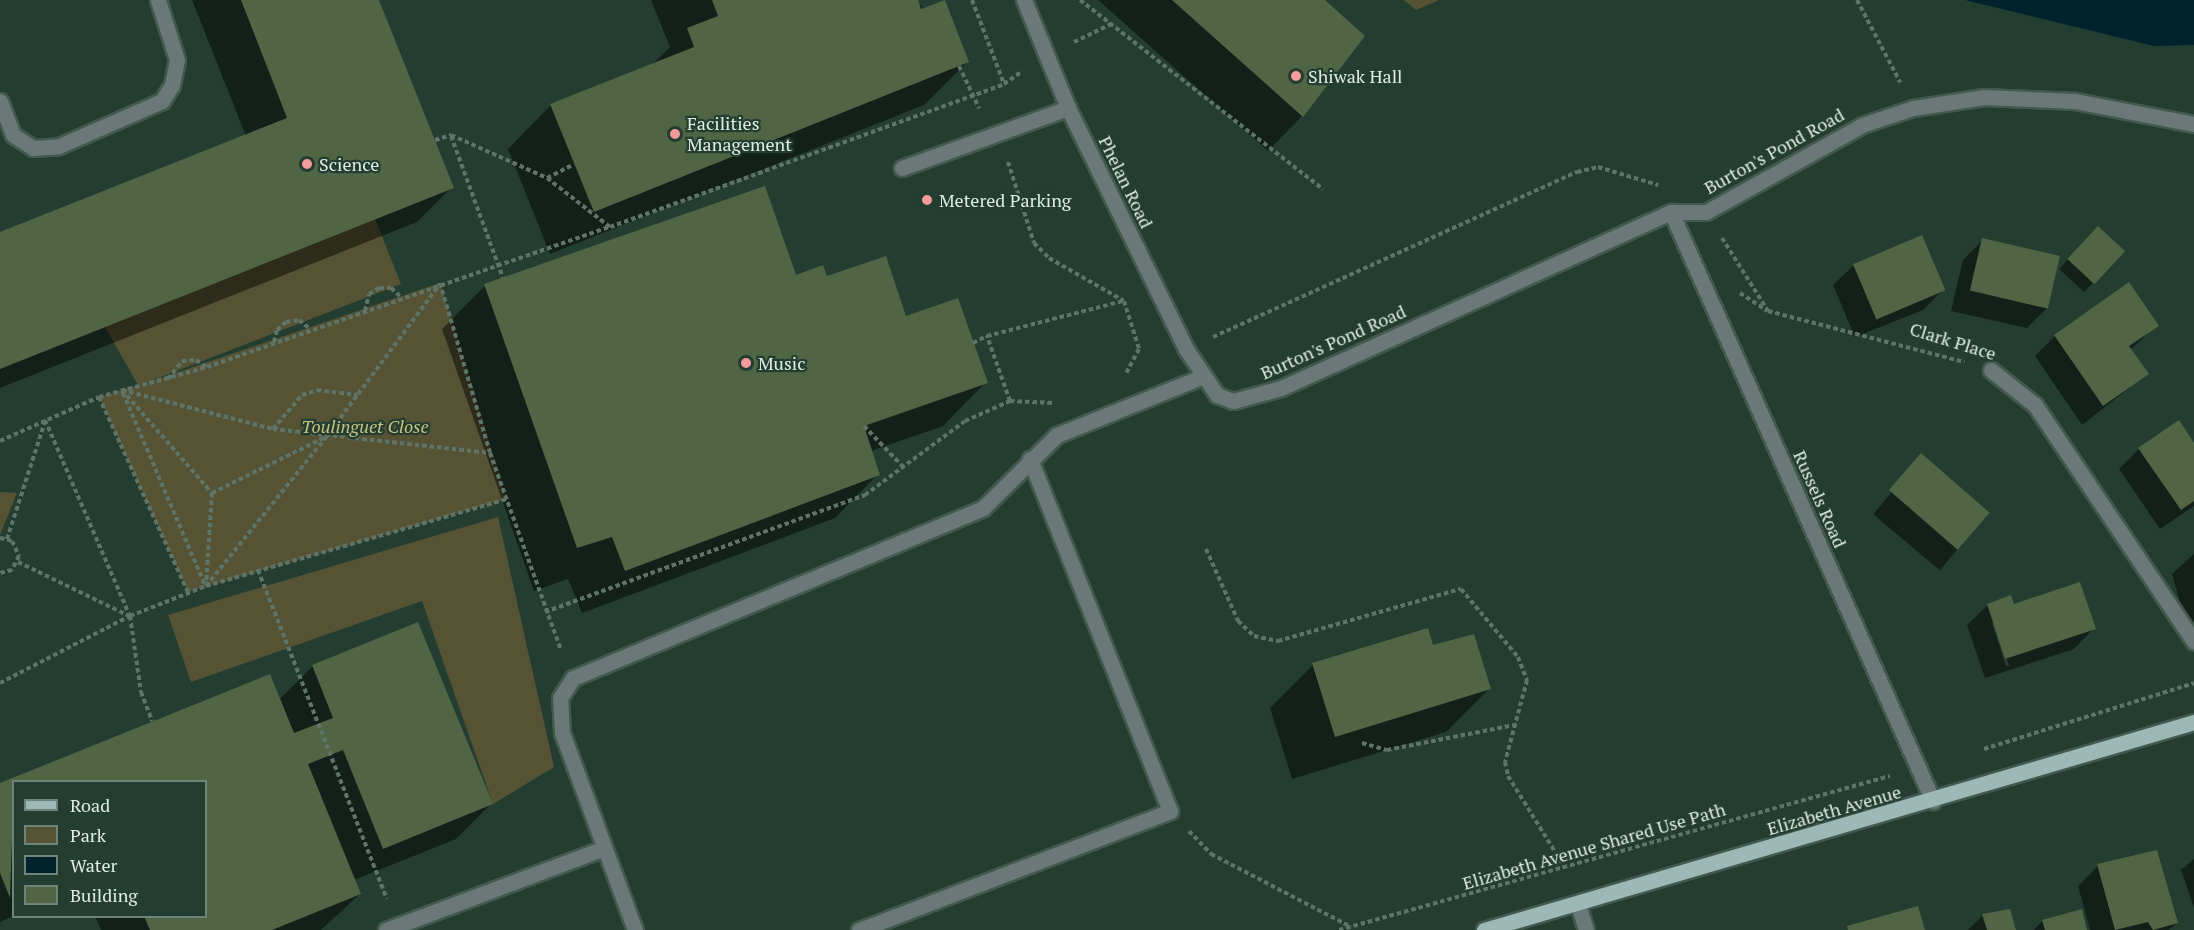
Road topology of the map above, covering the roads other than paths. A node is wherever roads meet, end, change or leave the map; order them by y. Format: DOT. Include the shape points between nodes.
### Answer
graph roads {
  1 [pos="158,0"];
  2 [pos="1024,0"];
  3 [pos="0,102"];
  4 [pos="1068,108"];
  5 [pos="2194,124"];
  6 [pos="902,168"];
  7 [pos="1671,212"];
  8 [pos="1991,370"];
  9 [pos="1201,377"];
  10 [pos="1030,459"];
  11 [pos="2194,642"];
  12 [pos="2194,722"];
  13 [pos="1933,801"];
  14 [pos="601,849"];
  15 [pos="1578,904"];
  16 [pos="392,928"];
  17 [pos="635,930"];
  18 [pos="860,930"];
  19 [pos="1484,930"];
  20 [pos="1586,930"];
  1 -- 3 [label="street" via="177,60 172,85 162,101 59,146 33,148 12,135"];
  2 -- 4 [label="street, Phelan Road"];
  4 -- 6 [label="street"];
  4 -- 9 [label="street, Phelan Road"];
  5 -- 7 [label="street, Burton's Pond Road" via="2075,101 1984,97 1913,108 1862,125 1706,212"];
  7 -- 9 [label="street, Burton's Pond Road" via="1254,398 1233,401 1217,395"];
  7 -- 13 [label="street, Russels Road"];
  8 -- 11 [label="street, Clark Place" via="2035,405"];
  9 -- 10 [label="street" via="1057,435"];
  10 -- 14 [label="street" via="1011,484 974,513 573,678 560,698 562,733"];
  10 -- 18 [label="street" via="1170,811"];
  12 -- 13 [label="main road, Elizabeth Avenue"];
  13 -- 15 [label="main road, Elizabeth Avenue"];
  14 -- 16 [label="street"];
  14 -- 17 [label="street"];
  15 -- 19 [label="main road, Elizabeth Avenue"];
  15 -- 20 [label="street"];
}
